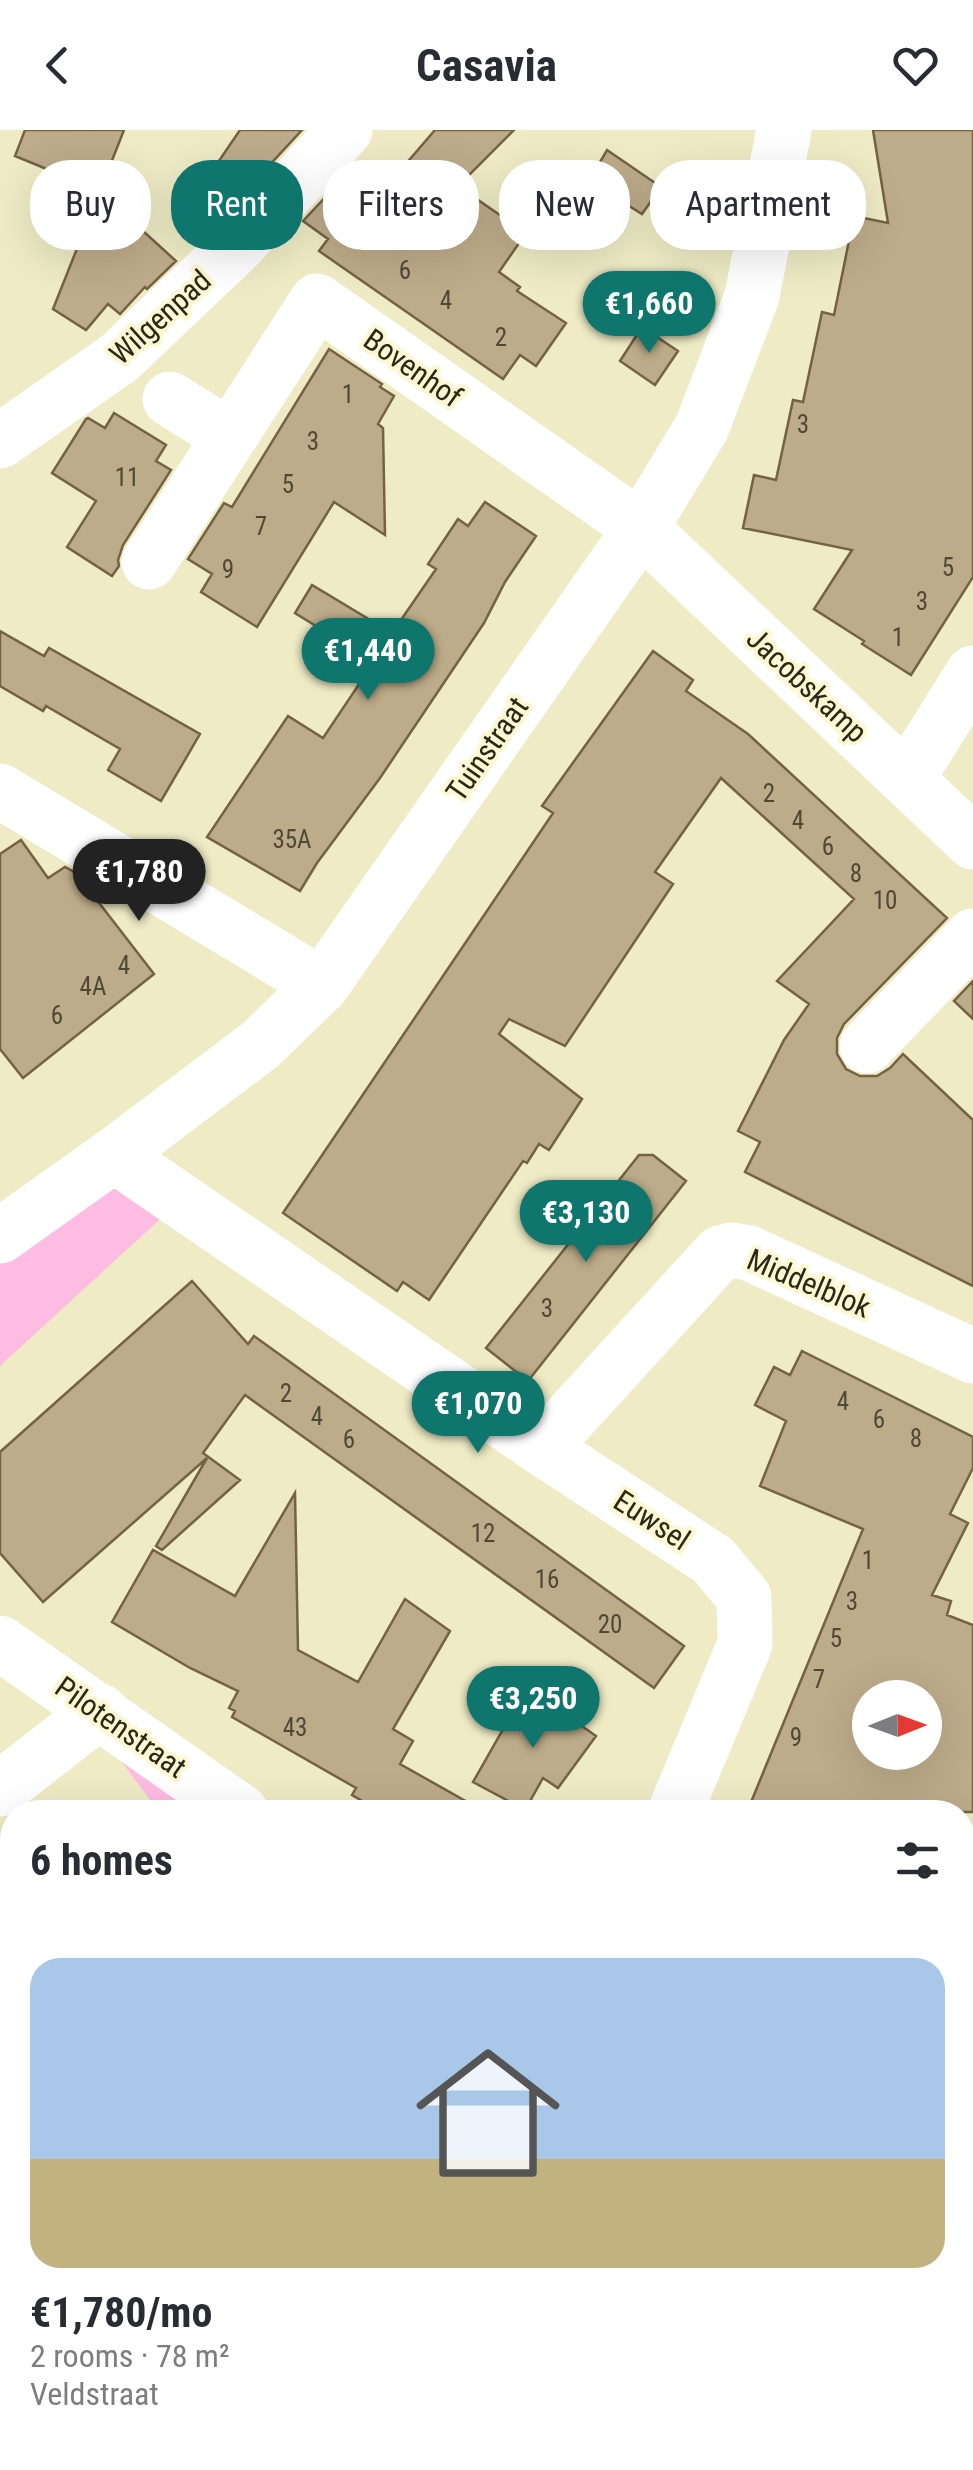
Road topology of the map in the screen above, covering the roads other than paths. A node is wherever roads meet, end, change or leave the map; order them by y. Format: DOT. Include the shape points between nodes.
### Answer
graph roads {
  1 [pos="345,130"];
  2 [pos="784,130"];
  3 [pos="170,399"];
  4 [pos="229,436"];
  5 [pos="0,442"];
  6 [pos="641,528"];
  7 [pos="149,562"];
  8 [pos="973,672"];
  9 [pos="907,778"];
  10 [pos="0,791"];
  11 [pos="973,842"];
  12 [pos="973,936"];
  13 [pos="322,985"];
  14 [pos="867,1046"];
  15 [pos="114,1155"];
  16 [pos="0,1236"];
  17 [pos="973,1356"];
  18 [pos="542,1448"];
  19 [pos="0,1643"];
  20 [pos="100,1711"];
  21 [pos="0,1789"];
  22 [pos="224,1800"];
  23 [pos="680,1800"];
  1 -- 5 [label="street, Wilgenpad" via="119,358"];
  2 -- 6 [label="street, Tuinstraat" via="752,296 702,427"];
  3 -- 4 [label="street"];
  4 -- 6 [label="street, Bovenhof" via="316,301"];
  4 -- 7 [label="street, Bovenhof"];
  6 -- 9 [label="street, Jacobskamp"];
  6 -- 13 [label="street, Tuinstraat"];
  8 -- 9 [label="street"];
  9 -- 11 [label="street, Jacobskamp"];
  10 -- 13 [label="street"];
  12 -- 14 [label="street"];
  13 -- 15 [label="street, Tuinstraat" via="260,1045"];
  15 -- 16 [label="street, Tuinstraat"];
  15 -- 18 [label="street, Euwsel"];
  17 -- 18 [label="street, Middelblok" via="749,1252 731,1250 720,1253"];
  18 -- 23 [label="street, Euwsel" via="713,1560 744,1597 745,1644"];
  19 -- 20 [label="street, Pilotenstraat"];
  20 -- 21 [label="street"];
  20 -- 22 [label="street, Pilotenstraat"];
}
